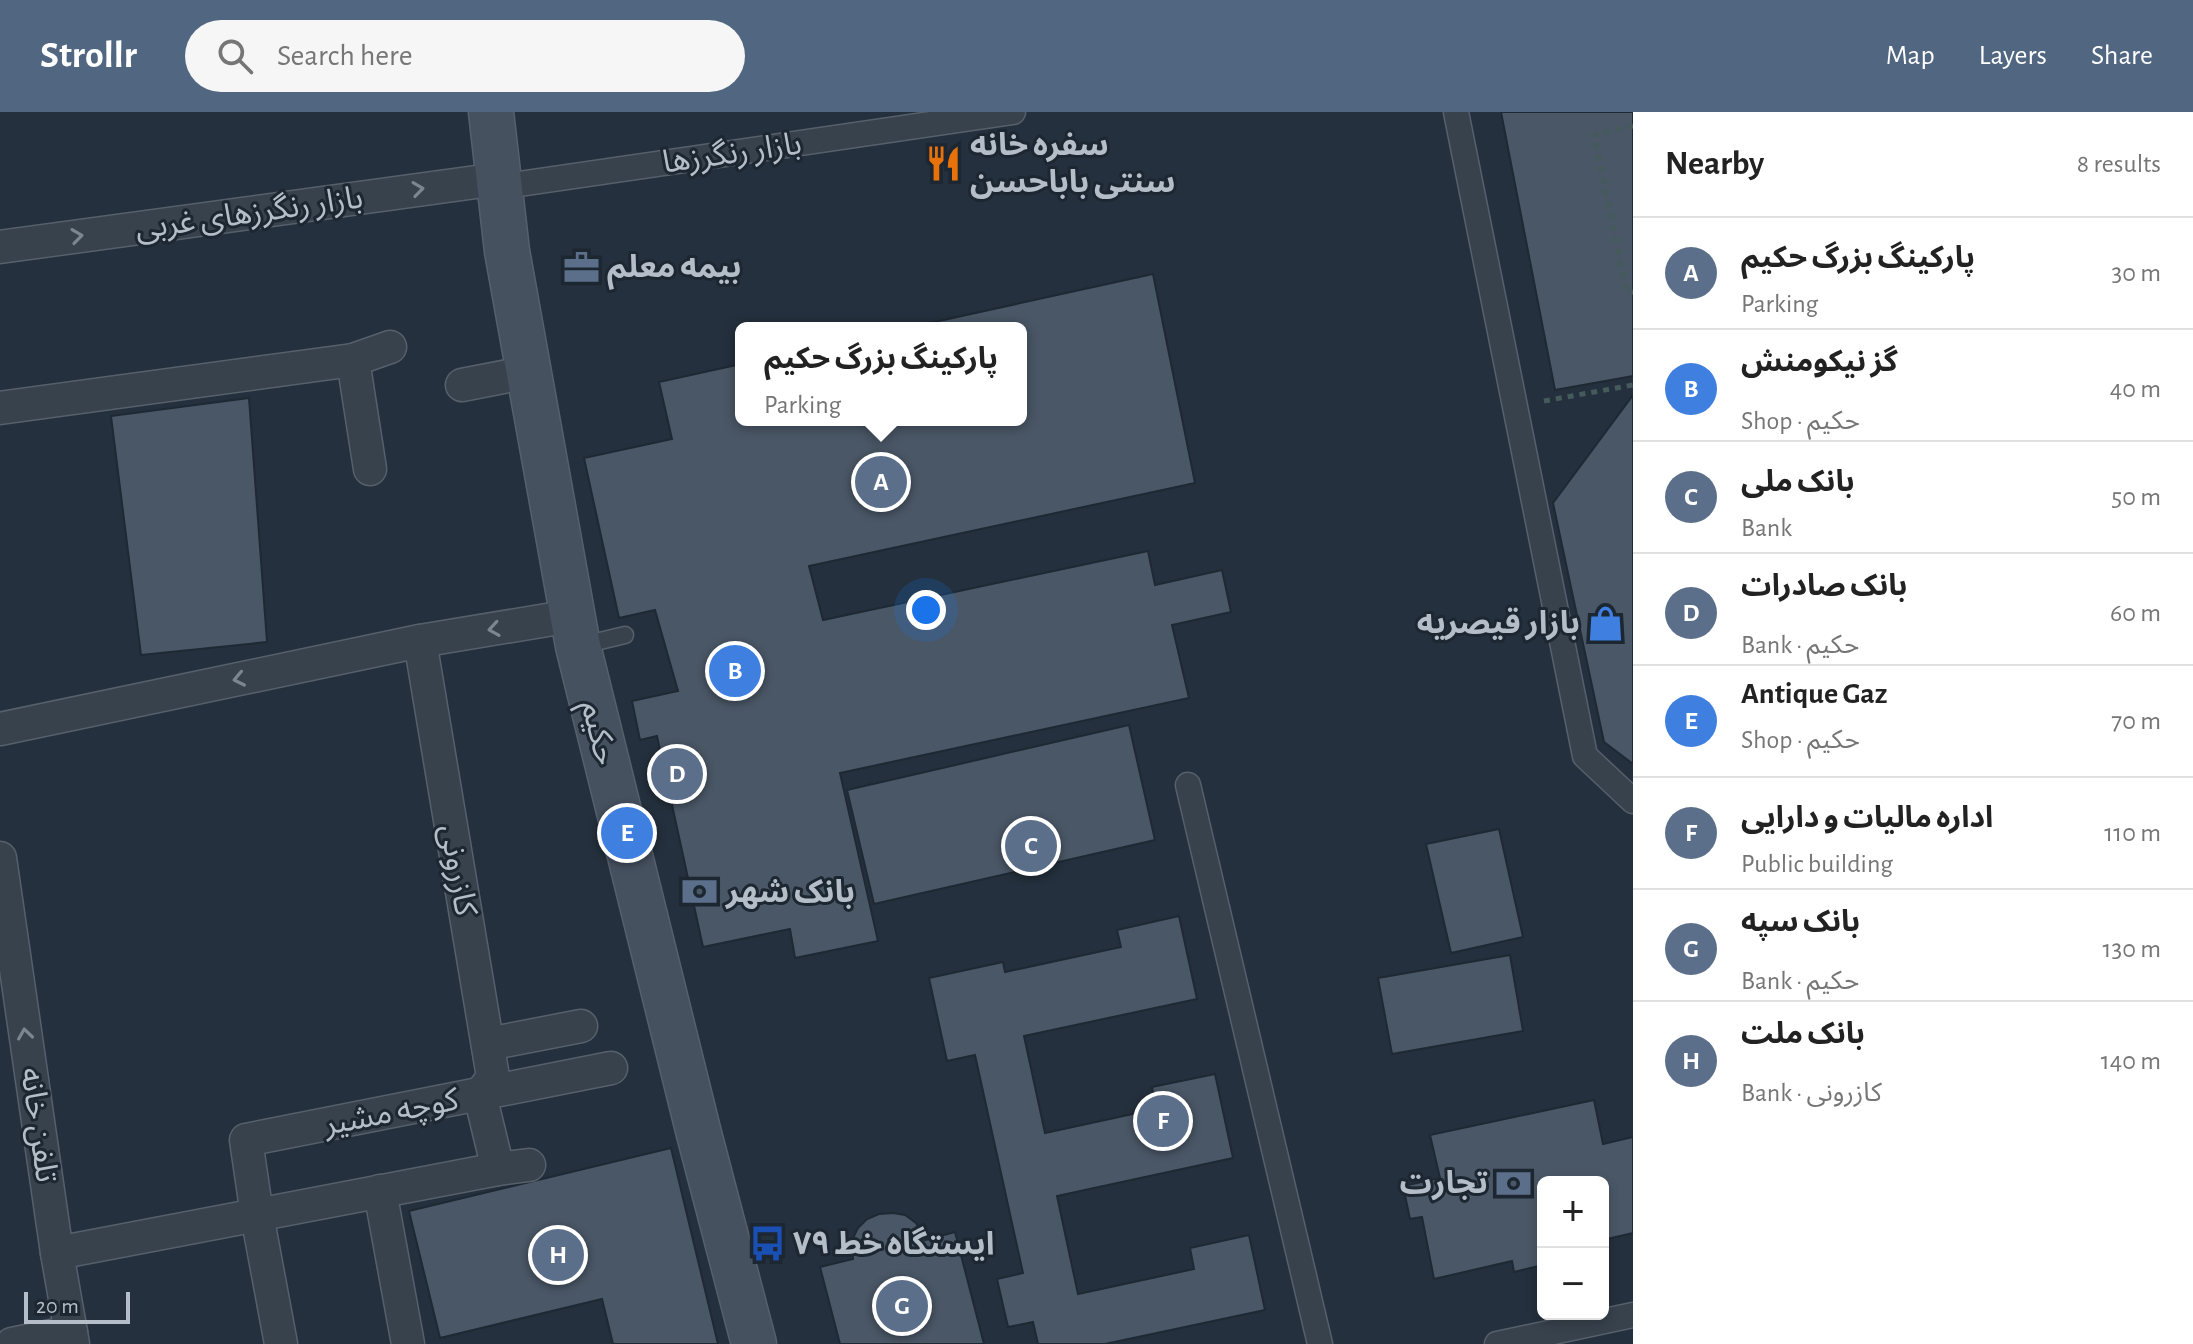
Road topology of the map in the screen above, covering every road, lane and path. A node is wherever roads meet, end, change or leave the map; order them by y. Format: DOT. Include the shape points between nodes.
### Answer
graph roads {
  1 [pos="479,112"];
  2 [pos="491,112"];
  3 [pos="1013,112"];
  4 [pos="1456,112"];
  5 [pos="1633,126"];
  6 [pos="494,182"];
  7 [pos="0,247"];
  8 [pos="1633,292"];
  9 [pos="390,347"];
  10 [pos="353,360"];
  11 [pos="521,374"];
  12 [pos="462,385"];
  13 [pos="1633,385"];
  14 [pos="1515,406"];
  15 [pos="0,408"];
  16 [pos="370,469"];
  17 [pos="543,543"];
  18 [pos="564,621"];
  19 [pos="625,635"];
  20 [pos="420,641"];
  21 [pos="0,729"];
  22 [pos="1188,785"];
  23 [pos="1633,801"];
  24 [pos="0,858"];
  25 [pos="7,956"];
  26 [pos="581,1026"];
  27 [pos="488,1044"];
  28 [pos="611,1068"];
  29 [pos="480,1095"];
  30 [pos="529,1165"];
  31 [pos="498,1169"];
  32 [pos="380,1191"];
  33 [pos="257,1215"];
  34 [pos="57,1253"];
  35 [pos="1633,1315"];
  36 [pos="72,1338"];
  37 [pos="12,1344"];
  38 [pos="281,1344"];
  39 [pos="408,1344"];
  40 [pos="739,1344"];
  41 [pos="754,1344"];
  42 [pos="1320,1344"];
  43 [pos="1497,1344"];
  1 -- 6 [label="lane, حکیم"];
  2 -- 6 [label="main road, حکیم"];
  3 -- 6 [label="street, بازار رنگرزها"];
  4 -- 14 [label="street"];
  5 -- 8 [label="path" via="1594,135 1627,293"];
  7 -- 6 [label="street, بازار رنگرزهای غربی, one-way"];
  6 -- 11 [label="main road, حکیم"];
  9 -- 10 [label="street"];
  10 -- 15 [label="street"];
  10 -- 16 [label="street"];
  11 -- 12 [label="street"];
  11 -- 17 [label="lane, حکیم"];
  11 -- 18 [label="main road, حکیم"];
  13 -- 14 [label="path"];
  14 -- 23 [label="street" via="1585,756"];
  18 -- 19 [label="lane"];
  18 -- 20 [label="street, one-way"];
  18 -- 40 [label="lane, حکیم"];
  18 -- 41 [label="main road, حکیم"];
  20 -- 21 [label="street, one-way"];
  20 -- 27 [label="street, کازرونی"];
  22 -- 42 [label="street"];
  24 -- 25 [label="street, تلفن خانه"];
  34 -- 25 [label="street, تلفن خانه, one-way"];
  26 -- 27 [label="street"];
  27 -- 29 [label="street, کازرونی" via="493,1077"];
  28 -- 29 [label="street, كوچه مشير"];
  29 -- 31 [label="street"];
  29 -- 33 [label="street, كوچه مشير" via="246,1140"];
  30 -- 31 [label="street"];
  31 -- 32 [label="street"];
  32 -- 33 [label="street"];
  32 -- 39 [label="street"];
  33 -- 34 [label="street"];
  33 -- 38 [label="street"];
  34 -- 36 [label="street, تلفن خانه"];
  35 -- 43 [label="street"];
  36 -- 37 [label="street"];
}
